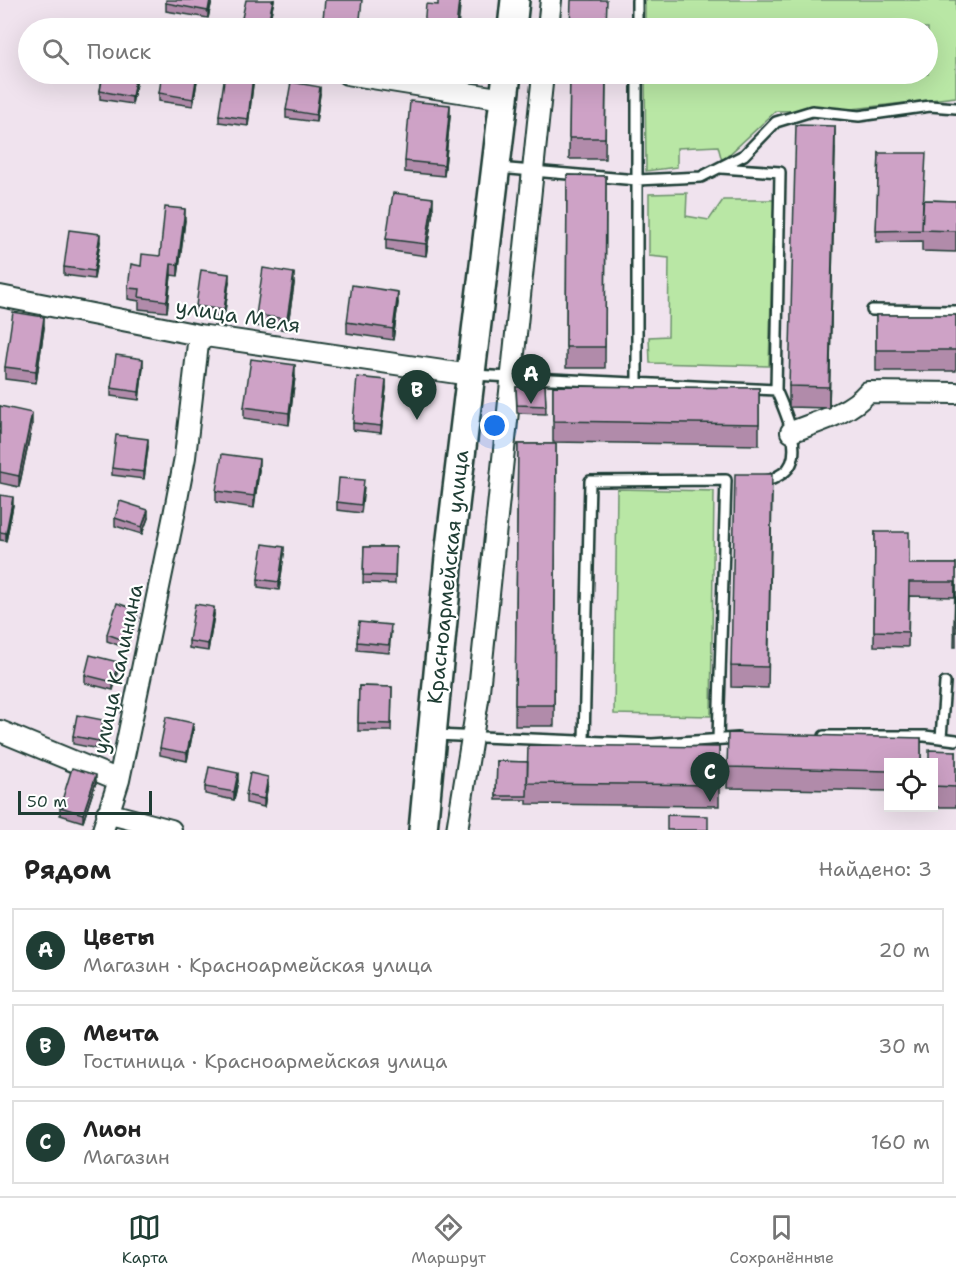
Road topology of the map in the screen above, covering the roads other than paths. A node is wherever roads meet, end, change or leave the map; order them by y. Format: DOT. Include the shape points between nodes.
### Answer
graph roads {
  1 [pos="515,0"];
  2 [pos="551,0"];
  3 [pos="638,0"];
  4 [pos="513,18"];
  5 [pos="549,18"];
  6 [pos="637,18"];
  7 [pos="478,84"];
  8 [pos="542,84"];
  9 [pos="637,84"];
  10 [pos="505,86"];
  11 [pos="956,108"];
  12 [pos="495,167"];
  13 [pos="718,168"];
  14 [pos="533,171"];
  15 [pos="636,180"];
  16 [pos="0,296"];
  17 [pos="872,310"];
  18 [pos="956,311"];
  19 [pos="199,335"];
  20 [pos="470,375"];
  21 [pos="510,376"];
  22 [pos="638,383"];
  23 [pos="776,390"];
  24 [pos="956,393"];
  25 [pos="791,432"];
  26 [pos="726,480"];
  27 [pos="737,480"];
  28 [pos="748,481"];
  29 [pos="945,683"];
  30 [pos="0,731"];
  31 [pos="432,735"];
  32 [pos="811,736"];
  33 [pos="472,737"];
  34 [pos="752,737"];
  35 [pos="941,738"];
  36 [pos="718,739"];
  37 [pos="956,740"];
  38 [pos="584,741"];
  39 [pos="119,780"];
  40 [pos="105,821"];
  41 [pos="171,830"];
  42 [pos="423,830"];
  43 [pos="457,830"];
  1 -- 4 [label="street"];
  2 -- 5 [label="street"];
  3 -- 6 [label="lane"];
  7 -- 10 [label="street"];
  8 -- 14 [label="street"];
  9 -- 15 [label="lane"];
  10 -- 12 [label="street, Красноармейская улица"];
  11 -- 13 [label="lane" via="930,105 859,116 812,111 776,122 744,155"];
  12 -- 14 [label="lane"];
  12 -- 20 [label="street, Красноармейская улица"];
  13 -- 15 [label="lane" via="701,177"];
  13 -- 23 [label="lane" via="780,172"];
  14 -- 15 [label="lane"];
  14 -- 21 [label="street"];
  15 -- 22 [label="lane"];
  16 -- 19 [label="street, улица Меля"];
  17 -- 18 [label="lane"];
  19 -- 20 [label="street, улица Меля"];
  19 -- 39 [label="street, улица Калинина" via="185,456"];
  20 -- 21 [label="lane"];
  20 -- 31 [label="street, Красноармейская улица"];
  21 -- 22 [label="lane"];
  21 -- 33 [label="street"];
  22 -- 23 [label="lane"];
  23 -- 25 [label="lane"];
  24 -- 25 [label="street" via="868,392 860,402"];
  25 -- 28 [label="lane" via="795,453 788,470 771,481"];
  26 -- 27 [label="lane"];
  26 -- 36 [label="lane"];
  26 -- 38 [label="lane" via="590,481"];
  29 -- 35 [label="lane"];
  30 -- 39 [label="street"];
  31 -- 33 [label="lane"];
  31 -- 42 [label="street, Красноармейская улица"];
  32 -- 35 [label="lane"];
  33 -- 38 [label="lane"];
  33 -- 43 [label="street"];
  34 -- 36 [label="lane"];
  35 -- 37 [label="lane"];
  36 -- 38 [label="lane" via="652,744"];
  39 -- 40 [label="street, улица Калинина"];
  40 -- 41 [label="street"];
}
